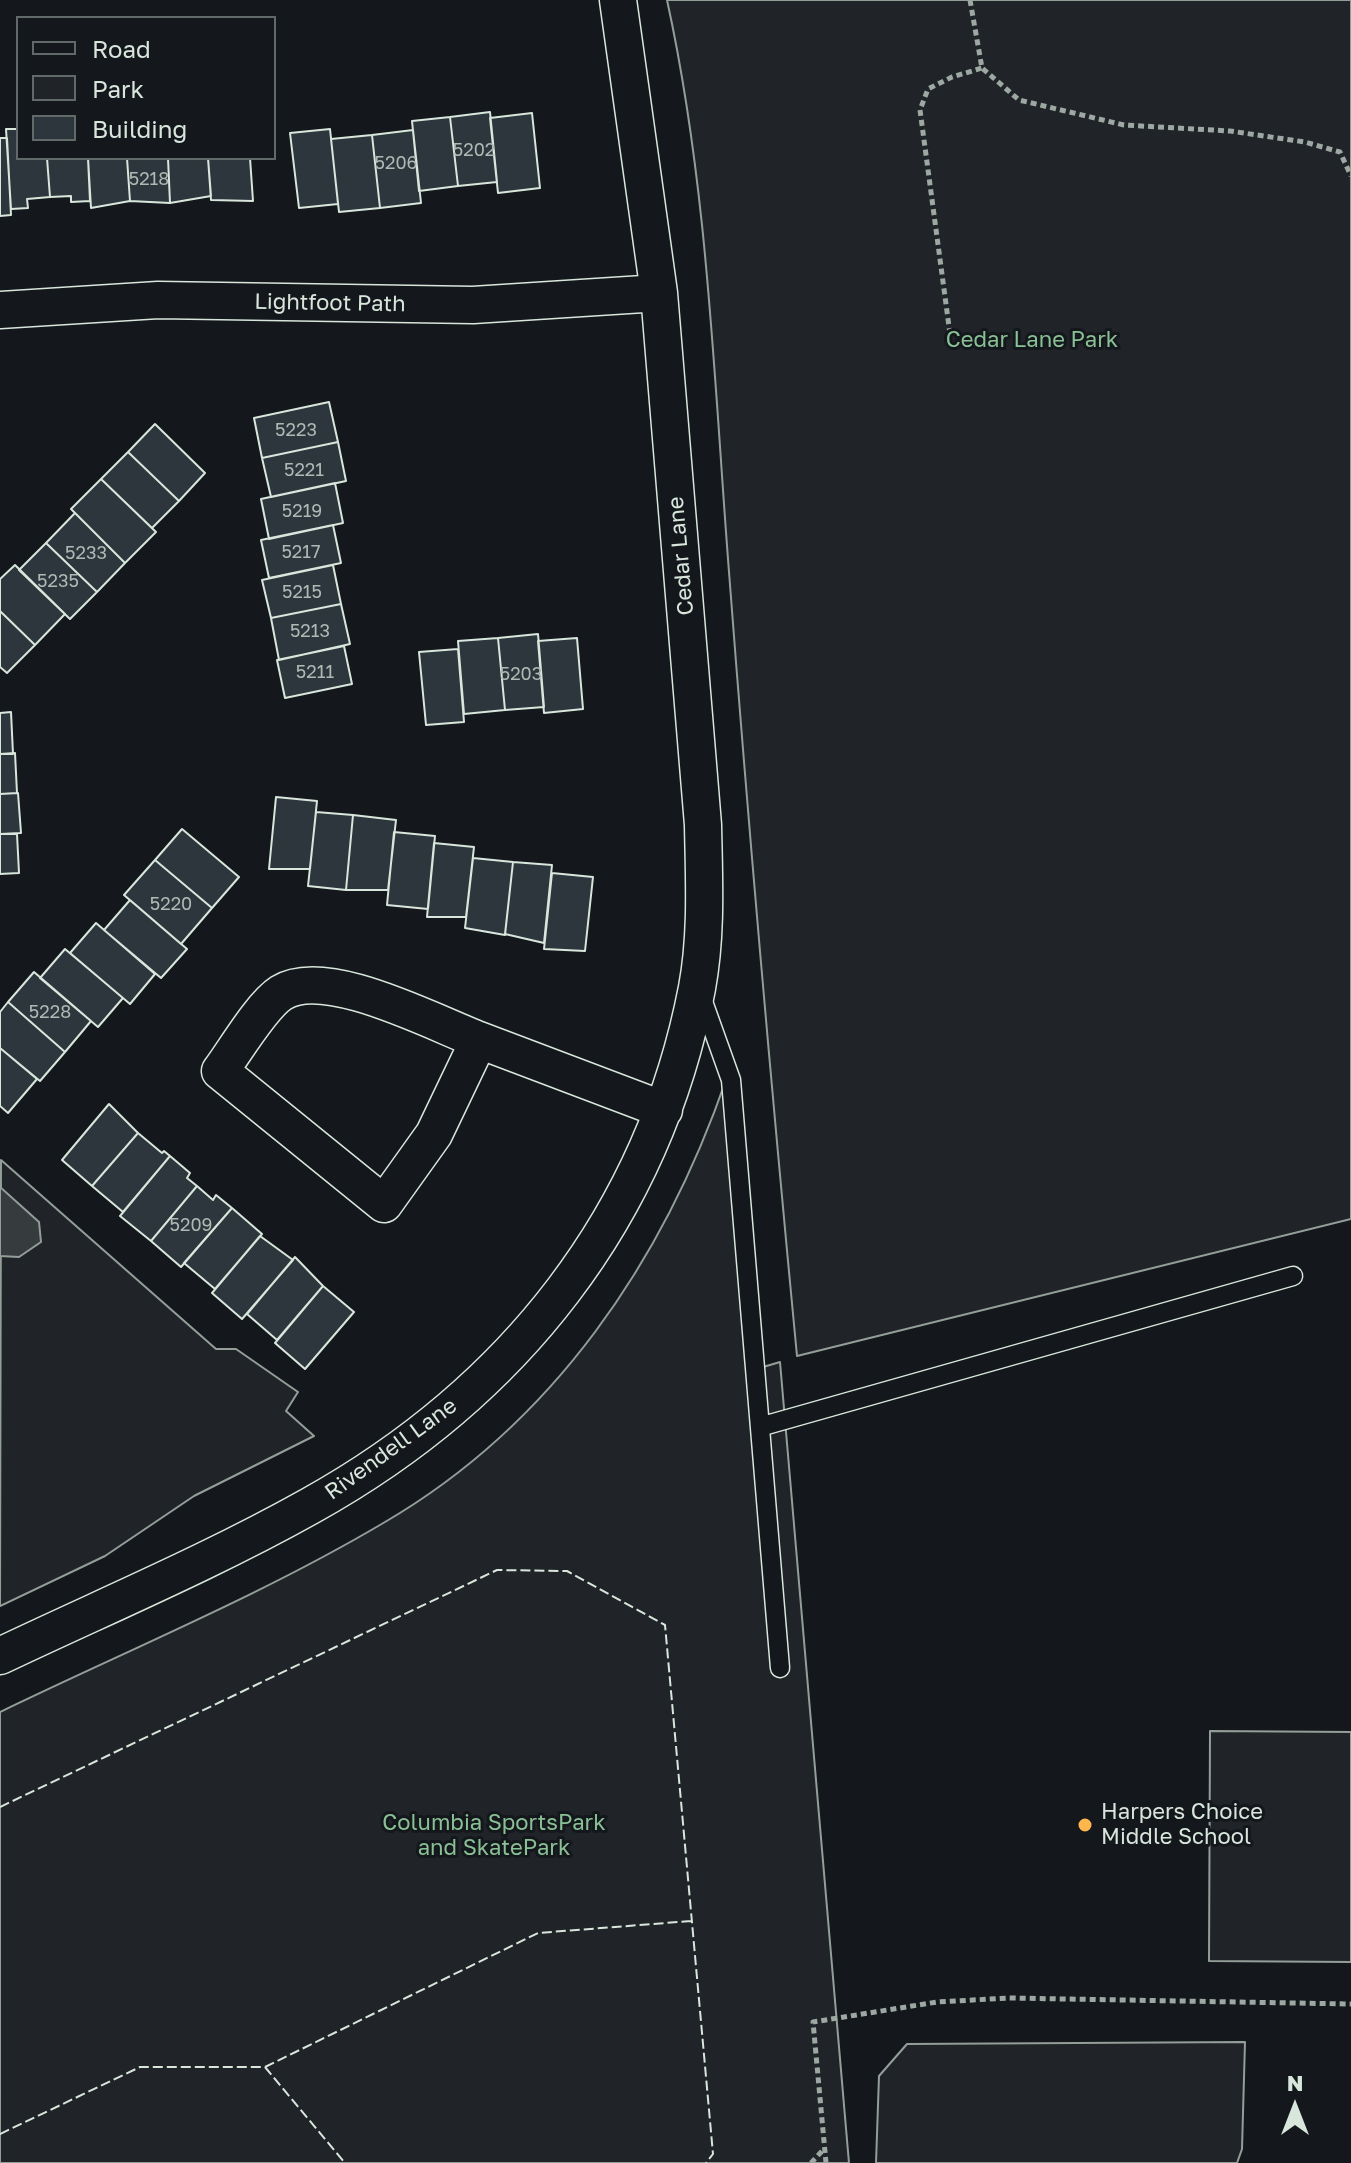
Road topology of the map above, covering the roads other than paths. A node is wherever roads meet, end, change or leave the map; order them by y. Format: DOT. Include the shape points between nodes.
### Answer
graph roads {
  1 [pos="618,0"];
  2 [pos="659,293"];
  3 [pos="0,310"];
  4 [pos="697,986"];
  5 [pos="479,1040"];
  6 [pos="664,1110"];
  7 [pos="1293,1276"];
  8 [pos="763,1426"];
  9 [pos="0,1656"];
  10 [pos="780,1668"];
  1 -- 2 [label="street, Cedar Lane"];
  2 -- 3 [label="street, Lightfoot Path" via="473,305 158,300"];
  2 -- 4 [label="street, Cedar Lane" via="703,825 705,907"];
  4 -- 6 [label="street, Cedar Lane"];
  4 -- 8 [label="lane" via="731,1080"];
  5 -- 5 [label="street" via="342,987 297,984 277,995 220,1071 384,1204 434,1134"];
  5 -- 6 [label="street"];
  6 -- 9 [label="street, Rivendell Lane" via="634,1180 581,1268 544,1318 453,1406 311,1505"];
  7 -- 8 [label="lane"];
  8 -- 10 [label="lane"];
}
